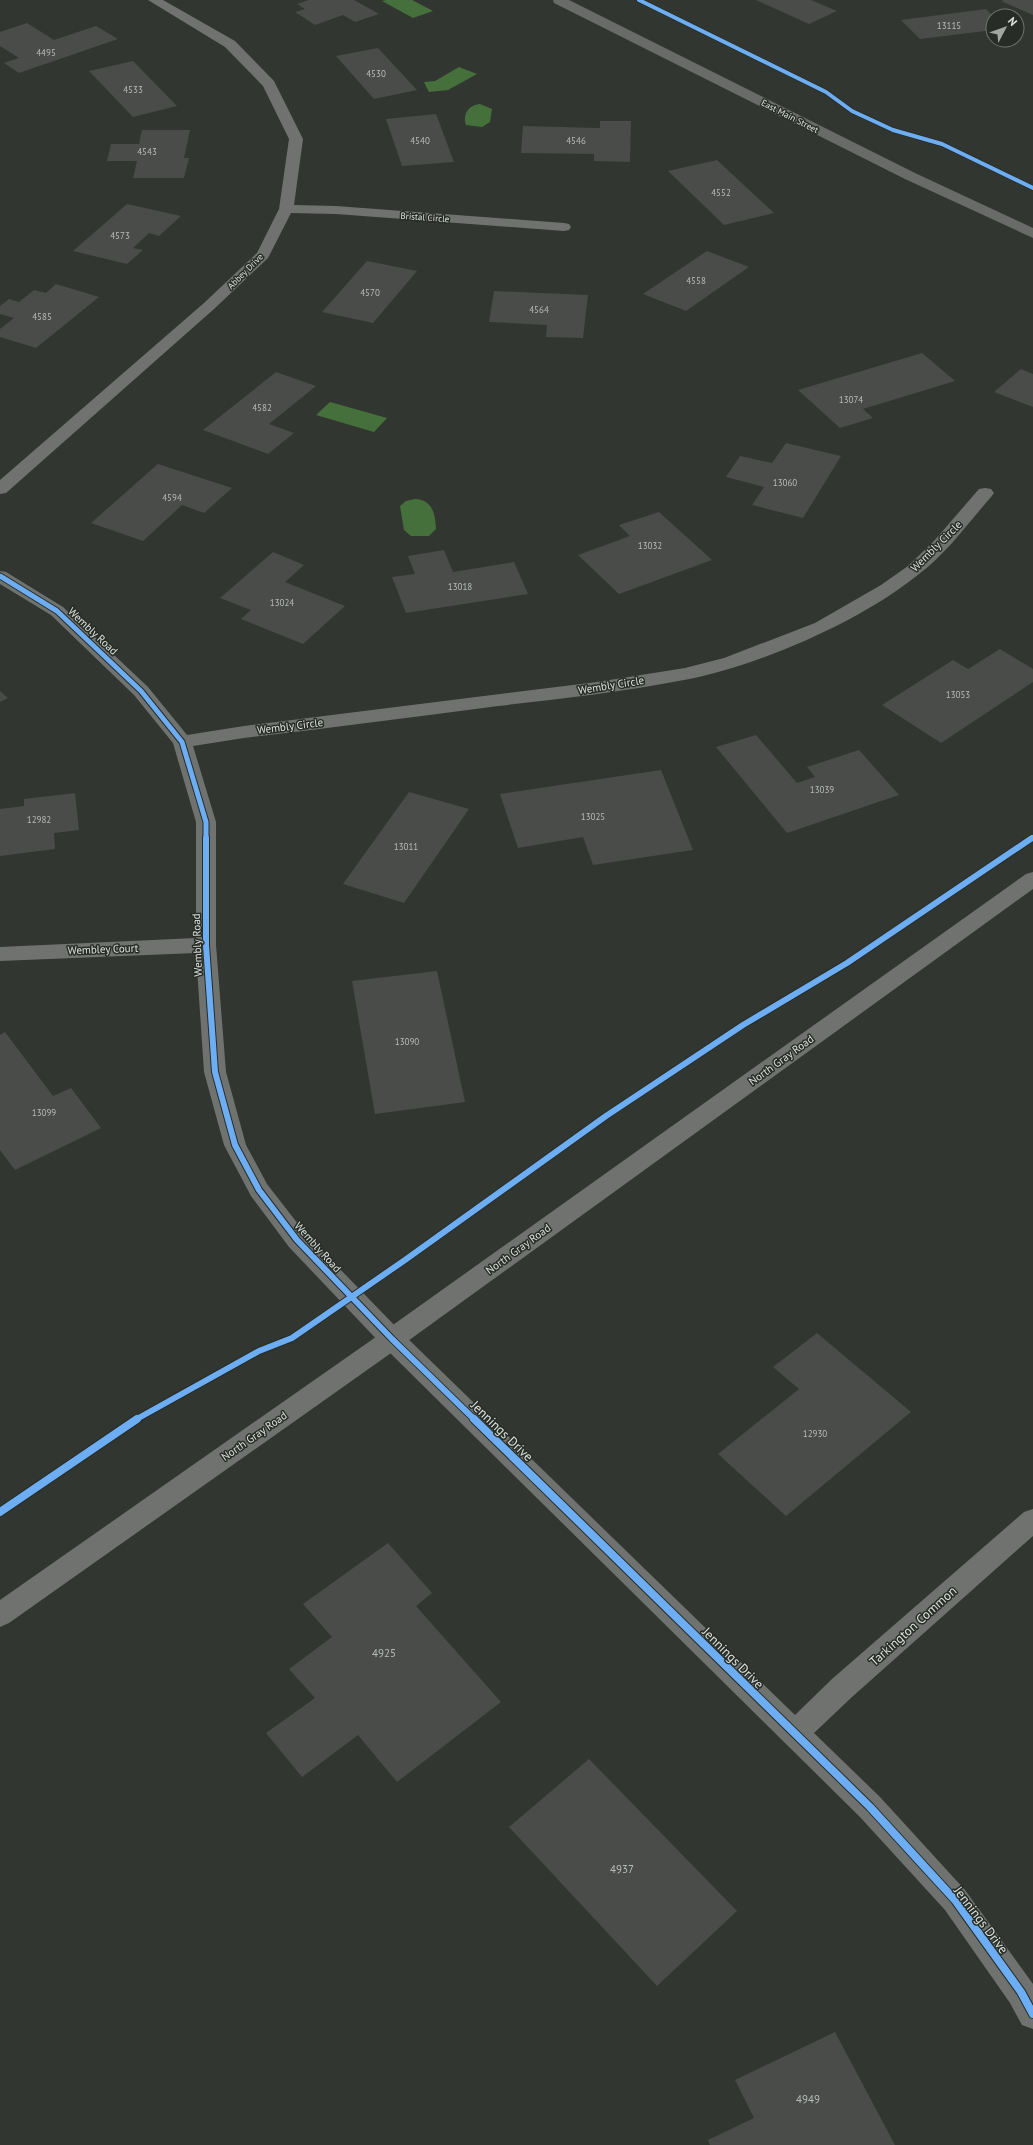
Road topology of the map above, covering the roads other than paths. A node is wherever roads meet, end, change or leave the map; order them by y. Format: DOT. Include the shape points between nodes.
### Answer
graph roads {
  1 [pos="154,0"];
  2 [pos="559,0"];
  3 [pos="286,209"];
  4 [pos="564,227"];
  5 [pos="1029,234"];
  6 [pos="0,489"];
  7 [pos="985,493"];
  8 [pos="0,576"];
  9 [pos="182,742"];
  10 [pos="1033,879"];
  11 [pos="206,945"];
  12 [pos="0,954"];
  13 [pos="392,1339"];
  14 [pos="1033,1520"];
  15 [pos="0,1615"];
  16 [pos="794,1734"];
  17 [pos="1033,2014"];
  1 -- 3 [label="street, Abbey Drive" via="230,44 269,84 296,139"];
  2 -- 5 [label="main road, East Main Street"];
  3 -- 4 [label="street, Bristal Circle" via="336,210"];
  3 -- 6 [label="street, Abbey Drive" via="263,256"];
  7 -- 9 [label="street, Wembly Circle" via="940,545 914,570 887,589 821,627 731,662 685,674 597,688"];
  8 -- 9 [label="street, Wembly Road" via="57,611 141,691"];
  9 -- 11 [label="street, Wembly Road" via="206,822"];
  10 -- 13 [label="street, North Gray Road"];
  11 -- 12 [label="street, Wembley Court"];
  11 -- 13 [label="street, Wembly Road" via="215,1072 235,1145 259,1190 297,1240"];
  13 -- 15 [label="street, North Gray Road"];
  13 -- 16 [label="street, Jennings Drive"];
  14 -- 16 [label="street, Tarkington Common" via="842,1688"];
  16 -- 17 [label="street, Jennings Drive" via="870,1807 955,1900 1021,1992"];
}
